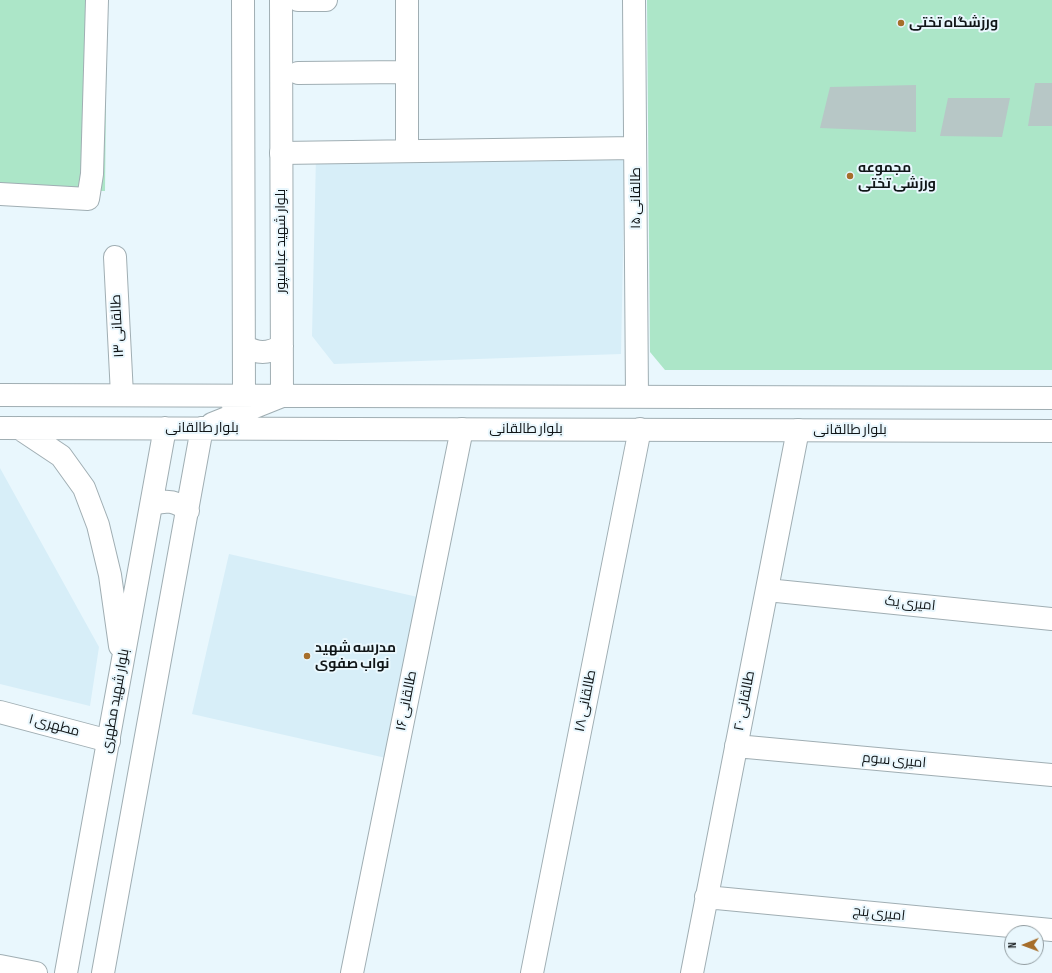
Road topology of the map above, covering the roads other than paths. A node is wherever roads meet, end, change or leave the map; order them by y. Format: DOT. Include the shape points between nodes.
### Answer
graph roads {
  1 [pos="97,0"];
  2 [pos="243,0"];
  3 [pos="281,0"];
  4 [pos="298,0"];
  5 [pos="326,0"];
  6 [pos="407,0"];
  7 [pos="634,0"];
  8 [pos="407,72"];
  9 [pos="298,73"];
  10 [pos="635,148"];
  11 [pos="407,151"];
  12 [pos="281,153"];
  13 [pos="0,194"];
  14 [pos="115,257"];
  15 [pos="244,346"];
  16 [pos="282,346"];
  17 [pos="0,395"];
  18 [pos="48,395"];
  19 [pos="122,395"];
  20 [pos="244,396"];
  21 [pos="282,396"];
  22 [pos="637,396"];
  23 [pos="1052,398"];
  24 [pos="10,428"];
  25 [pos="48,428"];
  26 [pos="165,428"];
  27 [pos="202,428"];
  28 [pos="462,429"];
  29 [pos="640,430"];
  30 [pos="798,430"];
  31 [pos="1052,431"];
  32 [pos="152,504"];
  33 [pos="188,511"];
  34 [pos="767,590"];
  35 [pos="1052,619"];
  36 [pos="123,664"];
  37 [pos="0,712"];
  38 [pos="109,741"];
  39 [pos="736,746"];
  40 [pos="1052,775"];
  41 [pos="706,897"];
  42 [pos="1052,930"];
  43 [pos="0,966"];
  44 [pos="36,973"];
  45 [pos="66,973"];
  46 [pos="103,973"];
  47 [pos="352,973"];
  48 [pos="532,973"];
  49 [pos="692,973"];
  1 -- 13 [label="main road" via="92,174 88,199"];
  2 -- 15 [label="main road"];
  3 -- 12 [label="main road, بلوار شهید عباسپور"];
  4 -- 5 [label="main road"];
  6 -- 8 [label="main road"];
  7 -- 10 [label="main road, طالقانی ۱۵"];
  8 -- 9 [label="main road"];
  8 -- 11 [label="main road"];
  10 -- 11 [label="main road"];
  10 -- 22 [label="main road, طالقانی ۱۵"];
  11 -- 12 [label="main road"];
  12 -- 16 [label="main road, بلوار شهید عباسپور"];
  14 -- 19 [label="main road, طالقانی ۱۳"];
  15 -- 16 [label="main road" via="263,353"];
  15 -- 20 [label="main road"];
  16 -- 21 [label="main road, بلوار شهید عباسپور"];
  17 -- 18 [label="main road"];
  18 -- 19 [label="main road"];
  18 -- 25 [label="main road" via="59,407 60,416 56,423"];
  19 -- 20 [label="main road"];
  20 -- 21 [label="main road"];
  20 -- 26 [label="main road"];
  21 -- 22 [label="main road"];
  21 -- 27 [label="main road"];
  22 -- 23 [label="main road"];
  24 -- 25 [label="main road, بلوار طالقانی"];
  24 -- 36 [label="main road" via="61,456 84,488 98,525 110,575"];
  25 -- 26 [label="main road, بلوار طالقانی"];
  26 -- 27 [label="main road, بلوار طالقانی"];
  26 -- 32 [label="main road, بلوار شهید مطهری"];
  27 -- 28 [label="main road, بلوار طالقانی"];
  27 -- 33 [label="main road"];
  28 -- 29 [label="main road, بلوار طالقانی"];
  28 -- 47 [label="main road, طالقانی ۱۶"];
  29 -- 30 [label="main road, بلوار طالقانی"];
  29 -- 48 [label="main road, طالقانی ۱۸"];
  30 -- 31 [label="main road, بلوار طالقانی"];
  30 -- 34 [label="main road, طالقانی ۲۰"];
  32 -- 33 [label="main road" via="167,501"];
  32 -- 36 [label="main road, بلوار شهید مطهری"];
  33 -- 46 [label="main road"];
  34 -- 35 [label="main road, امیری یک"];
  34 -- 39 [label="main road, طالقانی ۲۰"];
  36 -- 38 [label="main road, بلوار شهید مطهری"];
  37 -- 38 [label="main road, مطهری ۱"];
  38 -- 45 [label="main road, بلوار شهید مطهری"];
  39 -- 40 [label="main road, امیری سوم"];
  39 -- 41 [label="main road, طالقانی ۲۰"];
  41 -- 42 [label="main road, امیری پنج"];
  41 -- 49 [label="main road, طالقانی ۲۰"];
  43 -- 44 [label="main road"];
}
